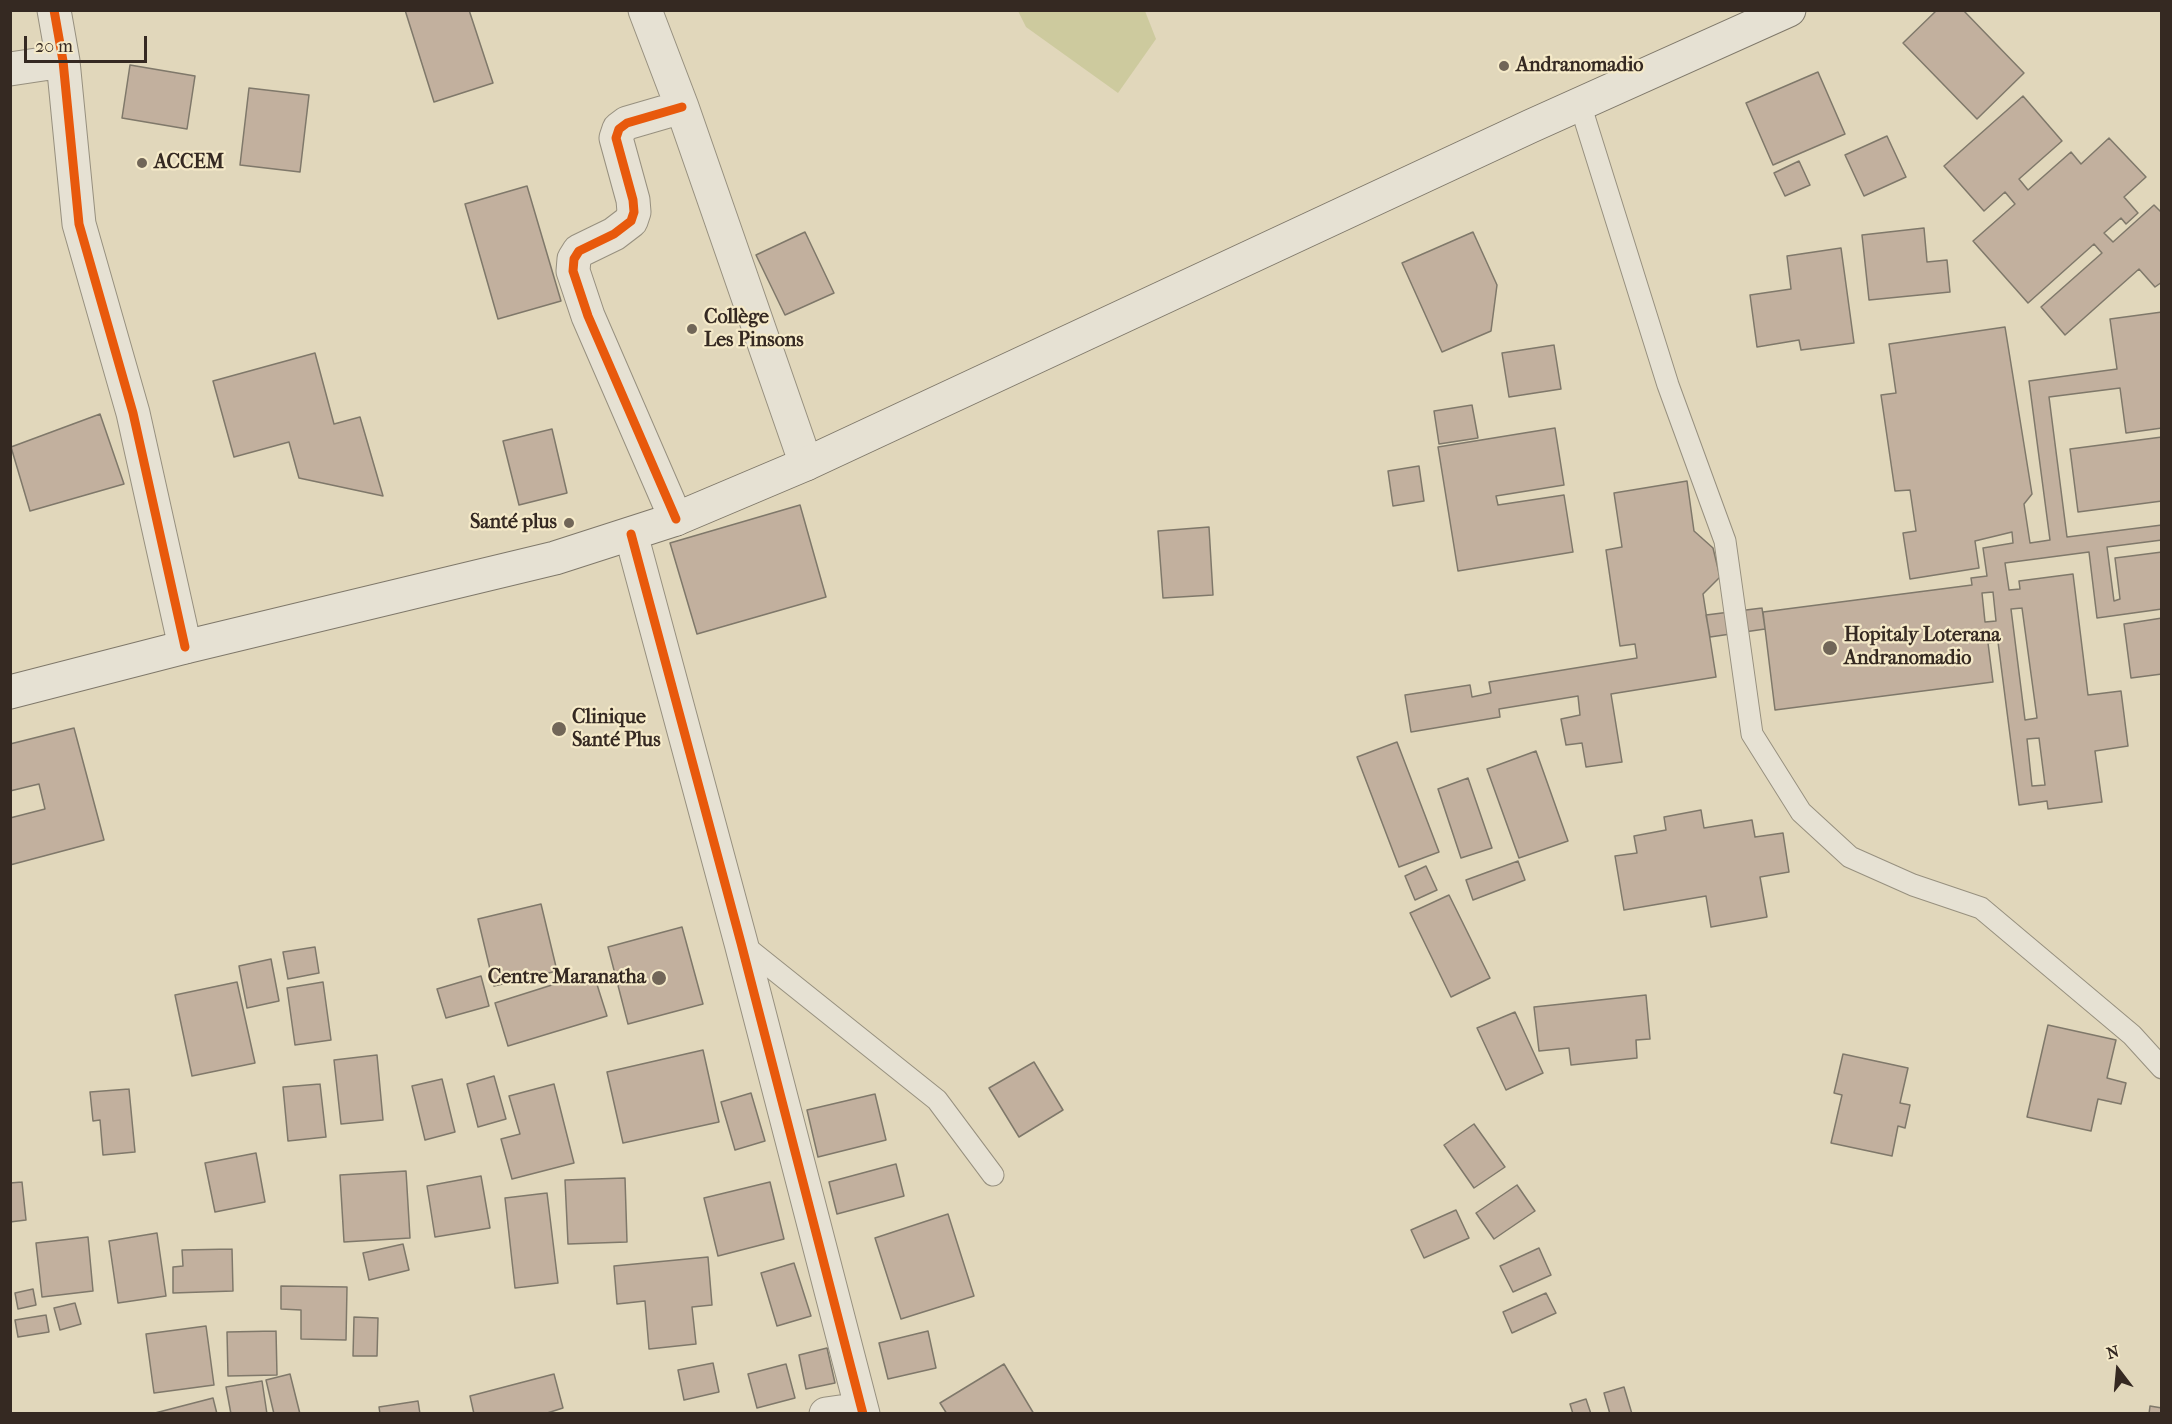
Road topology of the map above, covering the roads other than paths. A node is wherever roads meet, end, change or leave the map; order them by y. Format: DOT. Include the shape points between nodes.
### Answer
graph roads {
  1 [pos="54,10"];
  2 [pos="645,10"];
  3 [pos="1789,10"];
  4 [pos="63,61"];
  5 [pos="10,69"];
  6 [pos="1580,104"];
  7 [pos="682,107"];
  8 [pos="806,464"];
  9 [pos="676,519"];
  10 [pos="631,534"];
  11 [pos="184,647"];
  12 [pos="10,692"];
  13 [pos="741,943"];
  14 [pos="2162,1068"];
  15 [pos="993,1175"];
  16 [pos="862,1411"];
  17 [pos="826,1413"];
  1 -- 4 [label="street"];
  2 -- 7 [label="street"];
  3 -- 6 [label="street"];
  4 -- 5 [label="street"];
  4 -- 11 [label="street" via="79,224 133,413"];
  6 -- 8 [label="street"];
  6 -- 14 [label="lane" via="1668,385 1725,541 1752,734 1801,812 1850,857 1913,885 1981,908 2132,1035"];
  7 -- 8 [label="street"];
  7 -- 9 [label="street" via="627,123 619,129 615,138 634,212 631,221 614,234 579,250 573,271 588,316"];
  8 -- 9 [label="street"];
  9 -- 10 [label="street"];
  10 -- 11 [label="street" via="555,558"];
  10 -- 13 [label="street"];
  11 -- 12 [label="street"];
  13 -- 15 [label="lane" via="937,1100"];
  13 -- 16 [label="street"];
  16 -- 17 [label="street"];
}
